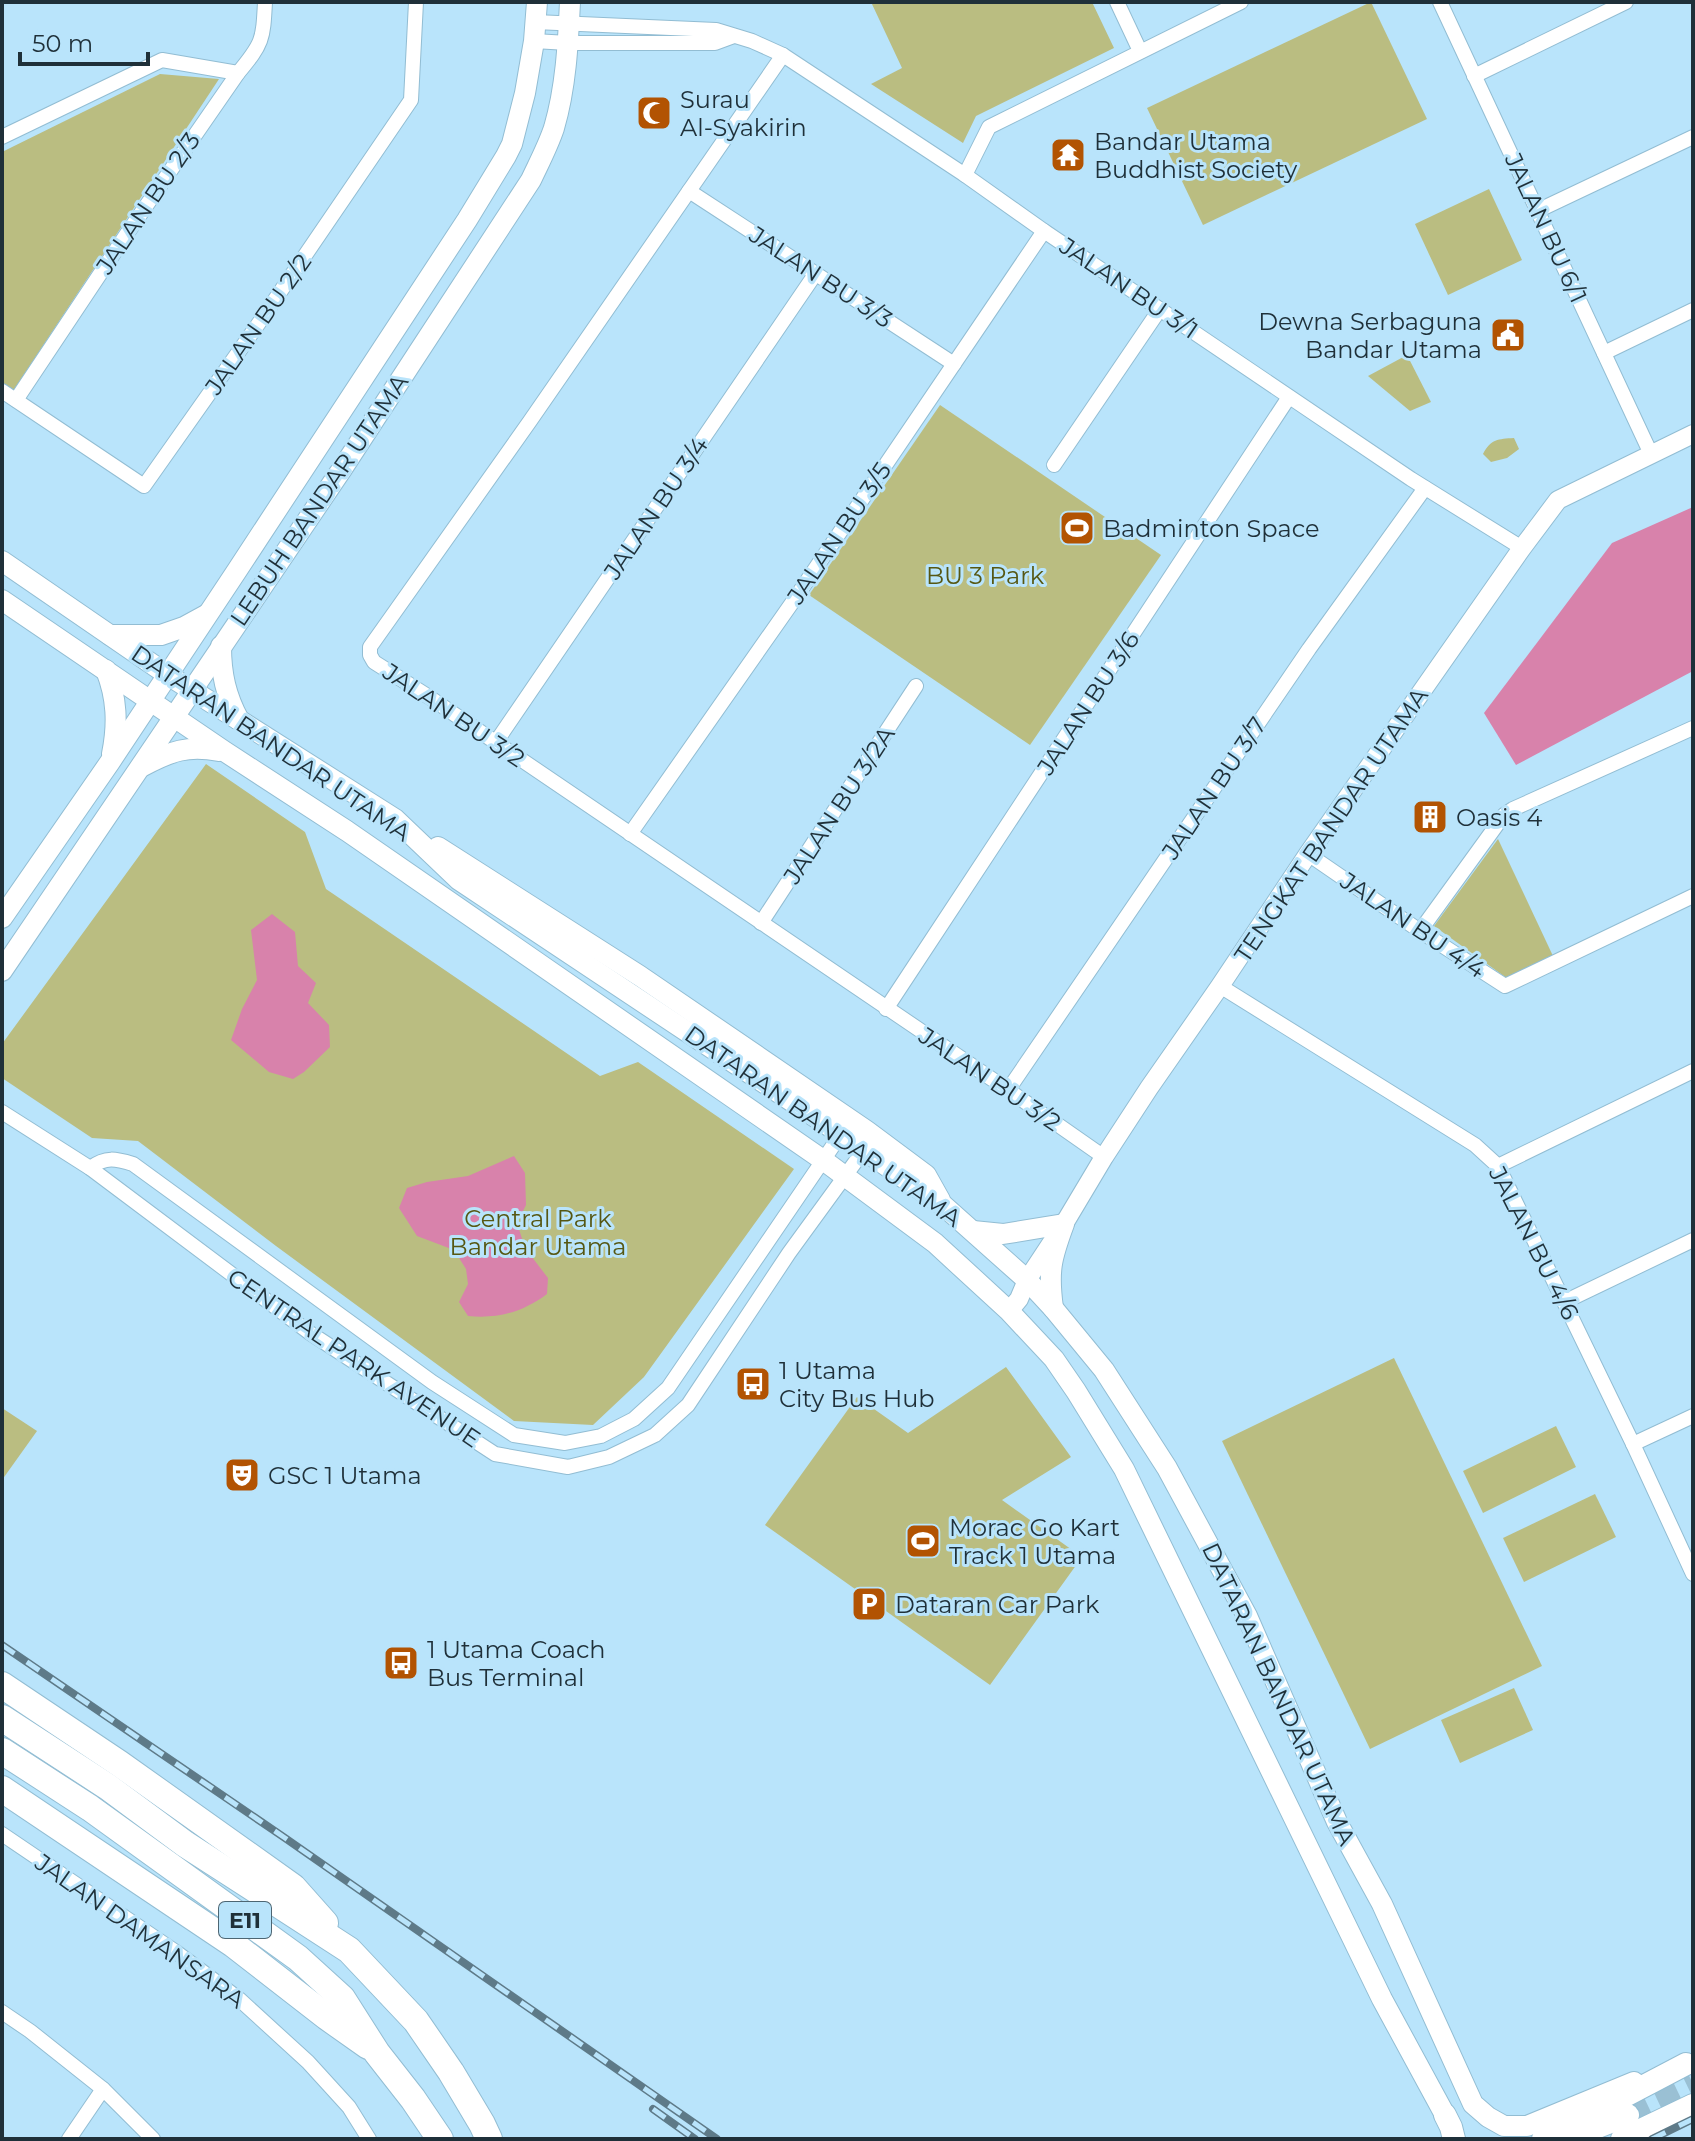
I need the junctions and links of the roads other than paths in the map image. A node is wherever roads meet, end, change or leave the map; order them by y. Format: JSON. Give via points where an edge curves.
{"nodes":[{"id":1,"x":265,"y":2,"type":"edge"},
{"id":2,"x":416,"y":2,"type":"edge"},
{"id":3,"x":570,"y":2,"type":"edge"},
{"id":4,"x":1117,"y":2,"type":"edge"},
{"id":5,"x":1241,"y":2,"type":"edge"},
{"id":6,"x":1440,"y":2,"type":"edge"},
{"id":7,"x":1626,"y":2,"type":"edge"},
{"id":8,"x":535,"y":22,"type":"edge"},
{"id":9,"x":568,"y":33,"type":"junction"},
{"id":10,"x":1140,"y":51,"type":"junction"},
{"id":11,"x":783,"y":55,"type":"junction"},
{"id":12,"x":238,"y":73,"type":"junction"},
{"id":13,"x":1474,"y":76,"type":"junction"},
{"id":14,"x":2,"y":137,"type":"edge"},
{"id":15,"x":1693,"y":137,"type":"edge"},
{"id":16,"x":965,"y":175,"type":"junction"},
{"id":17,"x":689,"y":191,"type":"junction"},
{"id":18,"x":1537,"y":211,"type":"junction"},
{"id":19,"x":1044,"y":231,"type":"junction"},
{"id":20,"x":816,"y":273,"type":"junction"},
{"id":21,"x":1160,"y":309,"type":"junction"},
{"id":22,"x":1693,"y":310,"type":"edge"},
{"id":23,"x":1604,"y":353,"type":"junction"},
{"id":24,"x":954,"y":364,"type":"junction"},
{"id":25,"x":2,"y":391,"type":"edge"},
{"id":26,"x":1289,"y":397,"type":"junction"},
{"id":27,"x":16,"y":400,"type":"junction"},
{"id":28,"x":1693,"y":434,"type":"edge"},
{"id":29,"x":1651,"y":454,"type":"junction"},
{"id":30,"x":1054,"y":465,"type":"dead end"},
{"id":31,"x":1425,"y":488,"type":"junction"},
{"id":32,"x":1522,"y":548,"type":"junction"},
{"id":33,"x":2,"y":561,"type":"edge"},
{"id":34,"x":2,"y":600,"type":"edge"},
{"id":35,"x":209,"y":613,"type":"junction"},
{"id":36,"x":110,"y":635,"type":"junction"},
{"id":37,"x":221,"y":646,"type":"junction"},
{"id":38,"x":106,"y":670,"type":"junction"},
{"id":39,"x":168,"y":675,"type":"junction"},
{"id":40,"x":916,"y":686,"type":"dead end"},
{"id":41,"x":192,"y":690,"type":"junction"},
{"id":42,"x":151,"y":701,"type":"junction"},
{"id":43,"x":174,"y":717,"type":"junction"},
{"id":44,"x":239,"y":720,"type":"junction"},
{"id":45,"x":1693,"y":728,"type":"edge"},
{"id":46,"x":496,"y":742,"type":"junction"},
{"id":47,"x":224,"y":751,"type":"junction"},
{"id":48,"x":110,"y":762,"type":"junction"},
{"id":49,"x":140,"y":768,"type":"junction"},
{"id":50,"x":395,"y":819,"type":"junction"},
{"id":51,"x":630,"y":834,"type":"junction"},
{"id":52,"x":1308,"y":854,"type":"junction"},
{"id":53,"x":1693,"y":896,"type":"edge"},
{"id":54,"x":2,"y":918,"type":"edge"},
{"id":55,"x":761,"y":923,"type":"junction"},
{"id":56,"x":1420,"y":931,"type":"junction"},
{"id":57,"x":2,"y":971,"type":"edge"},
{"id":58,"x":1220,"y":986,"type":"junction"},
{"id":59,"x":886,"y":1009,"type":"junction"},
{"id":60,"x":1693,"y":1071,"type":"edge"},
{"id":61,"x":1008,"y":1090,"type":"junction"},
{"id":62,"x":2,"y":1112,"type":"edge"},
{"id":63,"x":841,"y":1134,"type":"junction"},
{"id":64,"x":864,"y":1150,"type":"junction"},
{"id":65,"x":1104,"y":1157,"type":"junction"},
{"id":66,"x":823,"y":1160,"type":"junction"},
{"id":67,"x":1498,"y":1166,"type":"junction"},
{"id":68,"x":90,"y":1168,"type":"junction"},
{"id":69,"x":846,"y":1176,"type":"junction"},
{"id":70,"x":944,"y":1206,"type":"junction"},
{"id":71,"x":1064,"y":1224,"type":"junction"},
{"id":72,"x":973,"y":1231,"type":"junction"},
{"id":73,"x":1693,"y":1240,"type":"edge"},
{"id":74,"x":1027,"y":1280,"type":"junction"},
{"id":75,"x":1564,"y":1302,"type":"junction"},
{"id":76,"x":1002,"y":1304,"type":"junction"},
{"id":77,"x":1053,"y":1308,"type":"junction"},
{"id":78,"x":1693,"y":1416,"type":"edge"},
{"id":79,"x":1633,"y":1444,"type":"junction"},
{"id":80,"x":1693,"y":1574,"type":"edge"},
{"id":81,"x":2,"y":1685,"type":"edge"},
{"id":82,"x":2,"y":1718,"type":"edge"},
{"id":83,"x":2,"y":1751,"type":"edge"},
{"id":84,"x":2,"y":1789,"type":"edge"},
{"id":85,"x":2,"y":1834,"type":"edge"},
{"id":86,"x":349,"y":1950,"type":"junction"},
{"id":87,"x":2,"y":2012,"type":"edge"},
{"id":88,"x":377,"y":2053,"type":"junction"},
{"id":89,"x":1689,"y":2063,"type":"edge"},
{"id":90,"x":103,"y":2089,"type":"junction"},
{"id":91,"x":1693,"y":2105,"type":"edge"},
{"id":92,"x":1445,"y":2115,"type":"joint"},
{"id":93,"x":1628,"y":2115,"type":"tunnel mouth"},
{"id":94,"x":69,"y":2139,"type":"edge"},
{"id":95,"x":153,"y":2139,"type":"edge"},
{"id":96,"x":369,"y":2139,"type":"edge"},
{"id":97,"x":440,"y":2139,"type":"edge"},
{"id":98,"x":489,"y":2139,"type":"edge"},
{"id":99,"x":1454,"y":2139,"type":"edge"},
{"id":100,"x":1543,"y":2139,"type":"edge"},
{"id":101,"x":1567,"y":2139,"type":"edge"},
{"id":102,"x":1622,"y":2139,"type":"edge"}],
"edges":[{"from":1,"to":12,"type":"street","name":"JALAN BU 2/3","via":[[258,49]]},
{"from":2,"to":27,"type":"street","name":"JALAN BU 2/2","via":[[411,100],[144,486]]},
{"from":3,"to":9,"type":"main road","name":"LEBUH BANDAR UTAMA"},
{"from":4,"to":10,"type":"street"},
{"from":5,"to":10,"type":"street"},
{"from":6,"to":13,"type":"street","name":"JALAN BU 6/1"},
{"from":7,"to":13,"type":"street"},
{"from":8,"to":9,"type":"street","name":"JALAN BU 3/1"},
{"from":8,"to":35,"type":"main road","name":"LEBUH BANDAR UTAMA","via":[[525,93],[506,156]]},
{"from":9,"to":11,"type":"street","name":"JALAN BU 3/1","via":[[715,43],[734,36]]},
{"from":9,"to":37,"type":"main road","name":"LEBUH BANDAR UTAMA","via":[[553,129],[531,180]]},
{"from":10,"to":16,"type":"street","via":[[989,127]]},
{"from":11,"to":16,"type":"street","name":"JALAN BU 3/1"},
{"from":11,"to":17,"type":"street","name":"JALAN BU 3/2"},
{"from":12,"to":14,"type":"street","via":[[162,60]]},
{"from":12,"to":27,"type":"street","name":"JALAN BU 2/3"},
{"from":13,"to":18,"type":"street","name":"JALAN BU 6/1"},
{"from":15,"to":18,"type":"street"},
{"from":16,"to":19,"type":"street","name":"JALAN BU 3/1"},
{"from":17,"to":20,"type":"street","name":"JALAN BU 3/3"},
{"from":17,"to":46,"type":"street","name":"JALAN BU 3/2","via":[[370,647],[374,662]]},
{"from":18,"to":23,"type":"street","name":"JALAN BU 6/1"},
{"from":19,"to":21,"type":"street","name":"JALAN BU 3/1"},
{"from":19,"to":24,"type":"street","name":"JALAN BU 3/5"},
{"from":20,"to":24,"type":"street","name":"JALAN BU 3/3"},
{"from":20,"to":46,"type":"street","name":"JALAN BU 3/4"},
{"from":21,"to":26,"type":"street","name":"JALAN BU 3/1"},
{"from":21,"to":30,"type":"street"},
{"from":22,"to":23,"type":"street"},
{"from":23,"to":29,"type":"street","name":"JALAN BU 6/1"},
{"from":24,"to":51,"type":"street","name":"JALAN BU 3/5"},
{"from":25,"to":27,"type":"street","name":"JALAN BU 2/2"},
{"from":26,"to":31,"type":"street","name":"JALAN BU 3/1"},
{"from":26,"to":59,"type":"street","name":"JALAN BU 3/6"},
{"from":28,"to":29,"type":"street","name":"TENGKAT BANDAR UTAMA"},
{"from":29,"to":32,"type":"street","name":"TENGKAT BANDAR UTAMA","via":[[1558,500]]},
{"from":31,"to":32,"type":"street","name":"JALAN BU 3/1"},
{"from":31,"to":61,"type":"street","name":"JALAN BU 3/7"},
{"from":32,"to":52,"type":"street","name":"TENGKAT BANDAR UTAMA"},
{"from":33,"to":36,"type":"main road","name":"DATARAN BANDAR UTAMA"},
{"from":34,"to":38,"type":"main road","name":"DATARAN BANDAR UTAMA"},
{"from":35,"to":36,"type":"main road","via":[[161,635]]},
{"from":35,"to":39,"type":"main road","name":"LEBUH BANDAR UTAMA"},
{"from":36,"to":39,"type":"main road","name":"DATARAN BANDAR UTAMA"},
{"from":37,"to":41,"type":"main road","name":"LEBUH BANDAR UTAMA"},
{"from":37,"to":44,"type":"main road","via":[[224,686]]},
{"from":38,"to":42,"type":"main road","name":"DATARAN BANDAR UTAMA"},
{"from":38,"to":48,"type":"main road","via":[[116,712]]},
{"from":39,"to":41,"type":"main road","name":"DATARAN BANDAR UTAMA"},
{"from":39,"to":42,"type":"main road","name":"LEBUH BANDAR UTAMA"},
{"from":40,"to":55,"type":"street","name":"JALAN BU 3/2A"},
{"from":41,"to":43,"type":"main road","name":"LEBUH BANDAR UTAMA"},
{"from":41,"to":44,"type":"main road","name":"DATARAN BANDAR UTAMA"},
{"from":42,"to":43,"type":"main road","name":"DATARAN BANDAR UTAMA"},
{"from":42,"to":48,"type":"main road","name":"LEBUH BANDAR UTAMA"},
{"from":43,"to":47,"type":"main road","name":"DATARAN BANDAR UTAMA"},
{"from":43,"to":49,"type":"main road","name":"LEBUH BANDAR UTAMA"},
{"from":44,"to":50,"type":"main road","name":"DATARAN BANDAR UTAMA"},
{"from":45,"to":56,"type":"street","via":[[1504,815]]},
{"from":46,"to":51,"type":"street","name":"JALAN BU 3/2"},
{"from":47,"to":49,"type":"main road","via":[[192,747]]},
{"from":47,"to":66,"type":"main road","name":"DATARAN BANDAR UTAMA"},
{"from":48,"to":54,"type":"main road"},
{"from":49,"to":57,"type":"main road","name":"LEBUH BANDAR UTAMA"},
{"from":50,"to":63,"type":"main road","name":"DATARAN BANDAR UTAMA","via":[[459,880]]},
{"from":50,"to":70,"type":"main road","via":[[640,976],[867,1131],[926,1175]]},
{"from":51,"to":55,"type":"street","name":"JALAN BU 3/2"},
{"from":52,"to":56,"type":"street","name":"JALAN BU 4/4"},
{"from":52,"to":58,"type":"street","name":"TENGKAT BANDAR UTAMA"},
{"from":53,"to":56,"type":"street","name":"JALAN BU 4/4","via":[[1505,986]]},
{"from":55,"to":59,"type":"street","name":"JALAN BU 3/2"},
{"from":58,"to":65,"type":"street","name":"TENGKAT BANDAR UTAMA"},
{"from":58,"to":67,"type":"street","name":"JALAN BU 4/6","via":[[1475,1145]]},
{"from":59,"to":61,"type":"street","name":"JALAN BU 3/2"},
{"from":60,"to":67,"type":"street"},
{"from":61,"to":65,"type":"street","name":"JALAN BU 3/2"},
{"from":62,"to":68,"type":"street","name":"CENTRAL PARK AVENUE"},
{"from":63,"to":64,"type":"main road","name":"DATARAN BANDAR UTAMA"},
{"from":63,"to":66,"type":"street","name":"CENTRAL PARK AVENUE"},
{"from":64,"to":69,"type":"street","name":"CENTRAL PARK AVENUE"},
{"from":64,"to":70,"type":"main road","name":"DATARAN BANDAR UTAMA"},
{"from":65,"to":71,"type":"street","name":"TENGKAT BANDAR UTAMA"},
{"from":66,"to":68,"type":"street","name":"CENTRAL PARK AVENUE","via":[[668,1388],[634,1419],[601,1436],[565,1443],[514,1435],[432,1382],[133,1164],[115,1158]]},
{"from":66,"to":69,"type":"main road","name":"DATARAN BANDAR UTAMA"},
{"from":67,"to":75,"type":"street","name":"JALAN BU 4/6"},
{"from":68,"to":69,"type":"street","name":"CENTRAL PARK AVENUE","via":[[310,1333],[495,1454],[568,1467],[609,1457],[655,1435],[688,1405]]},
{"from":69,"to":76,"type":"main road","name":"DATARAN BANDAR UTAMA","via":[[935,1243]]},
{"from":70,"to":72,"type":"main road","name":"DATARAN BANDAR UTAMA"},
{"from":71,"to":72,"type":"main road","via":[[1003,1234]]},
{"from":71,"to":74,"type":"street","name":"TENGKAT BANDAR UTAMA"},
{"from":71,"to":77,"type":"main road","via":[[1052,1256]]},
{"from":72,"to":74,"type":"main road","name":"DATARAN BANDAR UTAMA"},
{"from":73,"to":75,"type":"street"},
{"from":74,"to":76,"type":"street","name":"TENGKAT BANDAR UTAMA","via":[[1019,1299]]},
{"from":74,"to":77,"type":"main road","name":"DATARAN BANDAR UTAMA"},
{"from":75,"to":79,"type":"street","name":"JALAN BU 4/6"},
{"from":76,"to":92,"type":"main road","name":"DATARAN BANDAR UTAMA","via":[[1054,1359],[1124,1469],[1382,1999]]},
{"from":77,"to":89,"type":"main road","name":"DATARAN BANDAR UTAMA","via":[[1104,1370],[1167,1468],[1247,1616],[1337,1822],[1382,1904],[1473,2104],[1504,2126],[1527,2126]]},
{"from":78,"to":79,"type":"street"},
{"from":79,"to":80,"type":"street","name":"JALAN BU 4/6"},
{"from":81,"to":86,"type":"highway","via":[[293,1887]]},
{"from":82,"to":86,"type":"highway","number":"E11"},
{"from":83,"to":88,"type":"highway","number":"E11","via":[[298,1958],[342,1998]]},
{"from":84,"to":88,"type":"highway","via":[[233,1944]]},
{"from":85,"to":96,"type":"street","name":"JALAN DAMANSARA","via":[[239,1999],[308,2062],[349,2107]]},
{"from":86,"to":98,"type":"highway","number":"E11","via":[[416,2021]]},
{"from":87,"to":90,"type":"street"},
{"from":88,"to":97,"type":"highway","number":"E11"},
{"from":89,"to":100,"type":"main road"},
{"from":90,"to":94,"type":"street"},
{"from":90,"to":95,"type":"street"},
{"from":91,"to":102,"type":"main road"},
{"from":92,"to":99,"type":"main road"},
{"from":93,"to":101,"type":"main road"}]}
